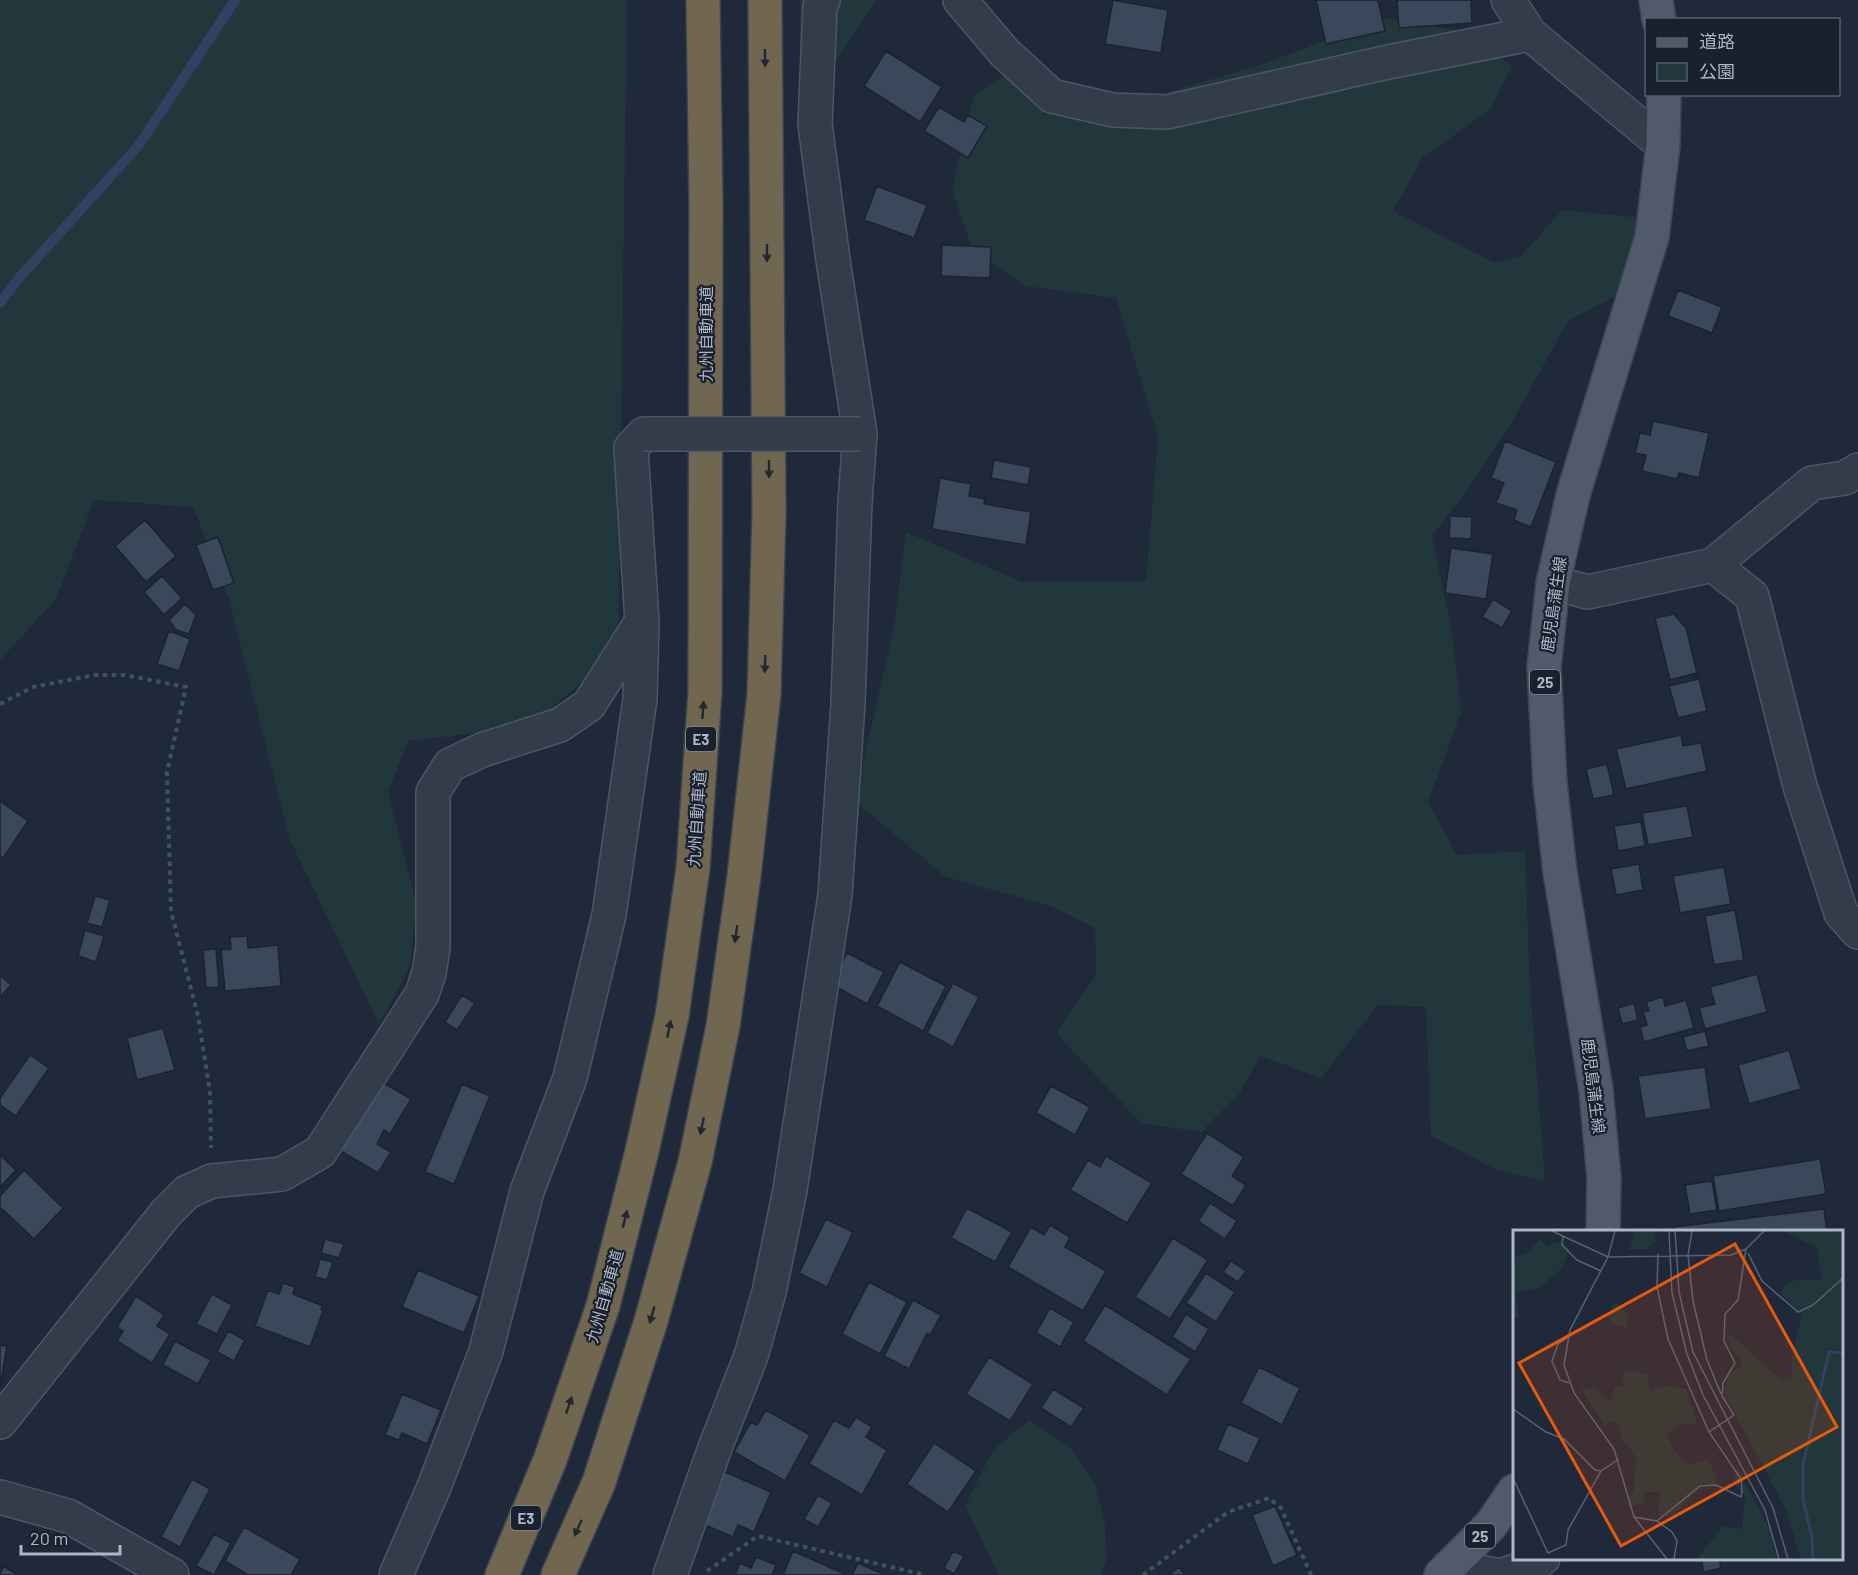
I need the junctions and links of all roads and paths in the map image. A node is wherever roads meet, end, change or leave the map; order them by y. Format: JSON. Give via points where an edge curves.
{"nodes":[{"id":1,"x":703,"y":0,"type":"edge"},
{"id":2,"x":765,"y":0,"type":"edge"},
{"id":3,"x":823,"y":0,"type":"edge"},
{"id":4,"x":960,"y":0,"type":"edge"},
{"id":5,"x":1508,"y":0,"type":"edge"},
{"id":6,"x":1656,"y":0,"type":"edge"},
{"id":7,"x":1659,"y":18,"type":"edge"},
{"id":8,"x":1530,"y":34,"type":"junction"},
{"id":9,"x":1664,"y":96,"type":"edge"},
{"id":10,"x":1663,"y":145,"type":"junction"},
{"id":11,"x":860,"y":434,"type":"junction"},
{"id":12,"x":1858,"y":470,"type":"edge"},
{"id":13,"x":1713,"y":565,"type":"junction"},
{"id":14,"x":1552,"y":583,"type":"junction"},
{"id":15,"x":642,"y":621,"type":"junction"},
{"id":16,"x":0,"y":704,"type":"edge"},
{"id":17,"x":1858,"y":932,"type":"edge"},
{"id":18,"x":212,"y":1181,"type":"junction"},
{"id":19,"x":1603,"y":1230,"type":"edge"},
{"id":20,"x":0,"y":1422,"type":"edge"},
{"id":21,"x":1513,"y":1494,"type":"edge"},
{"id":22,"x":0,"y":1497,"type":"edge"},
{"id":23,"x":1540,"y":1560,"type":"edge"},
{"id":24,"x":1445,"y":1571,"type":"edge"},
{"id":25,"x":171,"y":1575,"type":"edge"},
{"id":26,"x":396,"y":1575,"type":"edge"},
{"id":27,"x":502,"y":1575,"type":"edge"},
{"id":28,"x":558,"y":1575,"type":"edge"},
{"id":29,"x":670,"y":1575,"type":"edge"},
{"id":30,"x":702,"y":1575,"type":"edge"},
{"id":31,"x":925,"y":1575,"type":"edge"},
{"id":32,"x":1143,"y":1575,"type":"edge"},
{"id":33,"x":1311,"y":1575,"type":"edge"},
{"id":34,"x":1496,"y":1575,"type":"edge"},
{"id":35,"x":1503,"y":1575,"type":"edge"}],
"edges":[{"from":27,"to":1,"type":"highway","name":"九州自動車道","number":"E3","one_way":true,"via":[[550,1460],[603,1306],[672,1016],[693,868],[705,692]]},
{"from":2,"to":28,"type":"highway","one_way":true,"via":[[769,512],[764,694],[744,876],[723,1026],[695,1162],[651,1322],[598,1482]]},
{"from":3,"to":11,"type":"street","via":[[815,124]]},
{"from":4,"to":8,"type":"street","via":[[1005,54],[1052,96],[1113,110],[1167,112]]},
{"from":5,"to":8,"type":"street"},
{"from":6,"to":7,"type":"main road"},
{"from":8,"to":10,"type":"street"},
{"from":9,"to":10,"type":"main road","name":"鹿児島蒲生線","number":"25"},
{"from":10,"to":14,"type":"main road","name":"鹿児島蒲生線","number":"25","via":[[1652,237],[1573,495]]},
{"from":11,"to":15,"type":"street","bridge":true,"via":[[644,434],[631,448]]},
{"from":11,"to":29,"type":"street","via":[[835,895],[790,1190],[751,1356]]},
{"from":12,"to":13,"type":"street","via":[[1845,477],[1812,483]]},
{"from":13,"to":14,"type":"street","via":[[1588,592]]},
{"from":13,"to":17,"type":"street","via":[[1752,596],[1800,786],[1841,913]]},
{"from":14,"to":19,"type":"main road","name":"鹿児島蒲生線","number":"25","via":[[1544,667],[1550,783],[1560,872],[1596,1090],[1604,1178]]},
{"from":15,"to":18,"type":"street","via":[[589,705],[560,725],[482,750],[450,765],[433,792],[433,947],[429,973],[422,994],[320,1152],[282,1174]]},
{"from":15,"to":26,"type":"street","via":[[639,699],[609,915],[570,1078],[527,1191],[486,1351]]},
{"from":16,"to":18,"type":"path","via":[[33,687],[95,675],[124,675],[186,687],[167,772],[171,911],[198,1016],[210,1092]]},
{"from":18,"to":20,"type":"street","via":[[187,1192],[166,1213]]},
{"from":21,"to":24,"type":"main road","number":"25","via":[[1491,1525]]},
{"from":22,"to":25,"type":"street","via":[[68,1516]]},
{"from":23,"to":35,"type":"street"},
{"from":24,"to":34,"type":"street"},
{"from":30,"to":31,"type":"path","via":[[758,1536]]},
{"from":32,"to":33,"type":"path","via":[[1228,1512],[1269,1498],[1281,1509]]}]}
